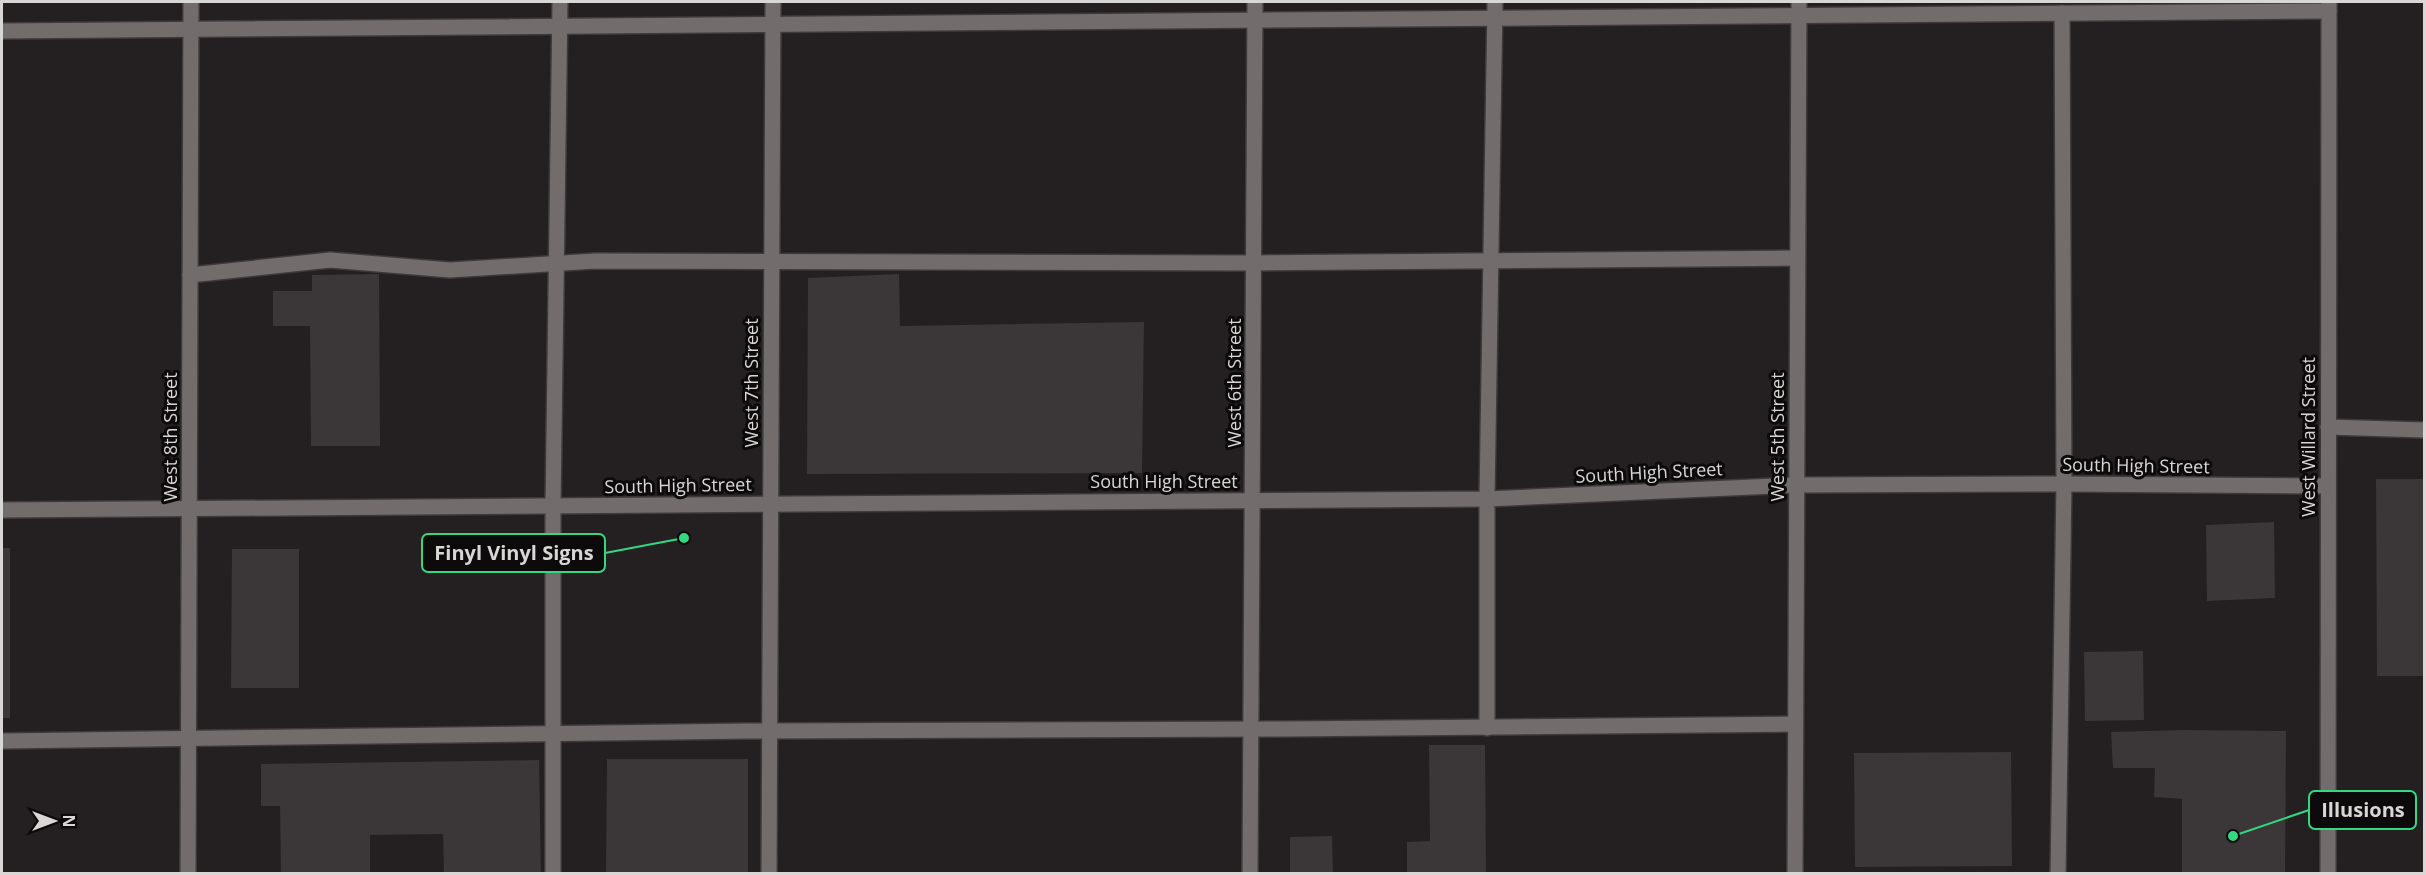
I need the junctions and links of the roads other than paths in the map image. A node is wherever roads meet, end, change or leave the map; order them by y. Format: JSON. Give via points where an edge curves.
{"nodes":[{"id":1,"x":191,"y":2,"type":"edge"},
{"id":2,"x":560,"y":2,"type":"edge"},
{"id":3,"x":773,"y":2,"type":"edge"},
{"id":4,"x":1255,"y":2,"type":"edge"},
{"id":5,"x":2329,"y":6,"type":"edge"},
{"id":6,"x":1495,"y":9,"type":"edge"},
{"id":7,"x":1799,"y":9,"type":"edge"},
{"id":8,"x":2062,"y":13,"type":"junction"},
{"id":9,"x":1255,"y":18,"type":"junction"},
{"id":10,"x":772,"y":25,"type":"junction"},
{"id":11,"x":559,"y":27,"type":"junction"},
{"id":12,"x":191,"y":30,"type":"junction"},
{"id":13,"x":2,"y":31,"type":"edge"},
{"id":14,"x":1797,"y":258,"type":"junction"},
{"id":15,"x":771,"y":261,"type":"junction"},
{"id":16,"x":1491,"y":261,"type":"junction"},
{"id":17,"x":1254,"y":263,"type":"junction"},
{"id":18,"x":556,"y":264,"type":"junction"},
{"id":19,"x":190,"y":275,"type":"junction"},
{"id":20,"x":2328,"y":427,"type":"junction"},
{"id":21,"x":2424,"y":430,"type":"edge"},
{"id":22,"x":2064,"y":484,"type":"junction"},
{"id":23,"x":1796,"y":485,"type":"junction"},
{"id":24,"x":2327,"y":486,"type":"junction"},
{"id":25,"x":1487,"y":499,"type":"junction"},
{"id":26,"x":1253,"y":500,"type":"junction"},
{"id":27,"x":770,"y":504,"type":"junction"},
{"id":28,"x":553,"y":506,"type":"junction"},
{"id":29,"x":189,"y":509,"type":"junction"},
{"id":30,"x":2,"y":510,"type":"edge"},
{"id":31,"x":1795,"y":724,"type":"junction"},
{"id":32,"x":1487,"y":728,"type":"junction"},
{"id":33,"x":1251,"y":729,"type":"junction"},
{"id":34,"x":770,"y":731,"type":"junction"},
{"id":35,"x":553,"y":734,"type":"junction"},
{"id":36,"x":188,"y":740,"type":"junction"},
{"id":37,"x":2,"y":741,"type":"edge"},
{"id":38,"x":188,"y":873,"type":"edge"},
{"id":39,"x":553,"y":873,"type":"edge"},
{"id":40,"x":769,"y":873,"type":"edge"},
{"id":41,"x":1250,"y":873,"type":"edge"},
{"id":42,"x":1795,"y":873,"type":"edge"},
{"id":43,"x":2058,"y":873,"type":"edge"},
{"id":44,"x":2328,"y":873,"type":"edge"}],
"edges":[{"from":1,"to":12,"type":"street","name":"West 8th Street"},
{"from":2,"to":11,"type":"street"},
{"from":3,"to":10,"type":"street","name":"West 7th Street"},
{"from":4,"to":9,"type":"street","name":"West 6th Street"},
{"from":5,"to":8,"type":"street"},
{"from":5,"to":20,"type":"street","name":"West Willard Street"},
{"from":6,"to":7,"type":"street"},
{"from":6,"to":9,"type":"street"},
{"from":6,"to":16,"type":"street"},
{"from":7,"to":8,"type":"street"},
{"from":7,"to":14,"type":"street","name":"West 5th Street"},
{"from":8,"to":22,"type":"street"},
{"from":9,"to":10,"type":"street"},
{"from":9,"to":17,"type":"street","name":"West 6th Street"},
{"from":10,"to":11,"type":"street"},
{"from":10,"to":15,"type":"street","name":"West 7th Street"},
{"from":11,"to":12,"type":"street"},
{"from":11,"to":18,"type":"street"},
{"from":12,"to":13,"type":"street"},
{"from":12,"to":19,"type":"street","name":"West 8th Street"},
{"from":14,"to":16,"type":"street"},
{"from":14,"to":23,"type":"street","name":"West 5th Street"},
{"from":15,"to":17,"type":"street"},
{"from":15,"to":18,"type":"street"},
{"from":15,"to":27,"type":"street","name":"West 7th Street"},
{"from":16,"to":17,"type":"street"},
{"from":16,"to":25,"type":"street"},
{"from":17,"to":26,"type":"street","name":"West 6th Street"},
{"from":18,"to":19,"type":"street","via":[[450,270],[330,260]]},
{"from":18,"to":28,"type":"street"},
{"from":19,"to":29,"type":"street","name":"West 8th Street"},
{"from":20,"to":21,"type":"street"},
{"from":20,"to":24,"type":"street","name":"West Willard Street"},
{"from":22,"to":23,"type":"street","name":"South High Street"},
{"from":22,"to":24,"type":"street","name":"South High Street"},
{"from":22,"to":43,"type":"street"},
{"from":23,"to":25,"type":"street","name":"South High Street"},
{"from":23,"to":31,"type":"street","name":"West 5th Street"},
{"from":24,"to":44,"type":"street","name":"West Willard Street"},
{"from":25,"to":26,"type":"street","name":"South High Street"},
{"from":25,"to":32,"type":"street"},
{"from":26,"to":27,"type":"street","name":"South High Street"},
{"from":26,"to":33,"type":"street","name":"West 6th Street"},
{"from":27,"to":28,"type":"street","name":"South High Street"},
{"from":27,"to":34,"type":"street","name":"West 7th Street"},
{"from":28,"to":29,"type":"street","name":"South High Street"},
{"from":28,"to":35,"type":"street"},
{"from":29,"to":30,"type":"street","name":"South High Street"},
{"from":29,"to":36,"type":"street","name":"West 8th Street"},
{"from":31,"to":32,"type":"street"},
{"from":31,"to":42,"type":"street","name":"West 5th Street"},
{"from":32,"to":33,"type":"street"},
{"from":33,"to":34,"type":"street"},
{"from":33,"to":41,"type":"street","name":"West 6th Street"},
{"from":34,"to":35,"type":"street"},
{"from":34,"to":40,"type":"street","name":"West 7th Street"},
{"from":35,"to":36,"type":"street"},
{"from":35,"to":39,"type":"street"},
{"from":36,"to":37,"type":"street"},
{"from":36,"to":38,"type":"street","name":"West 8th Street"}]}
